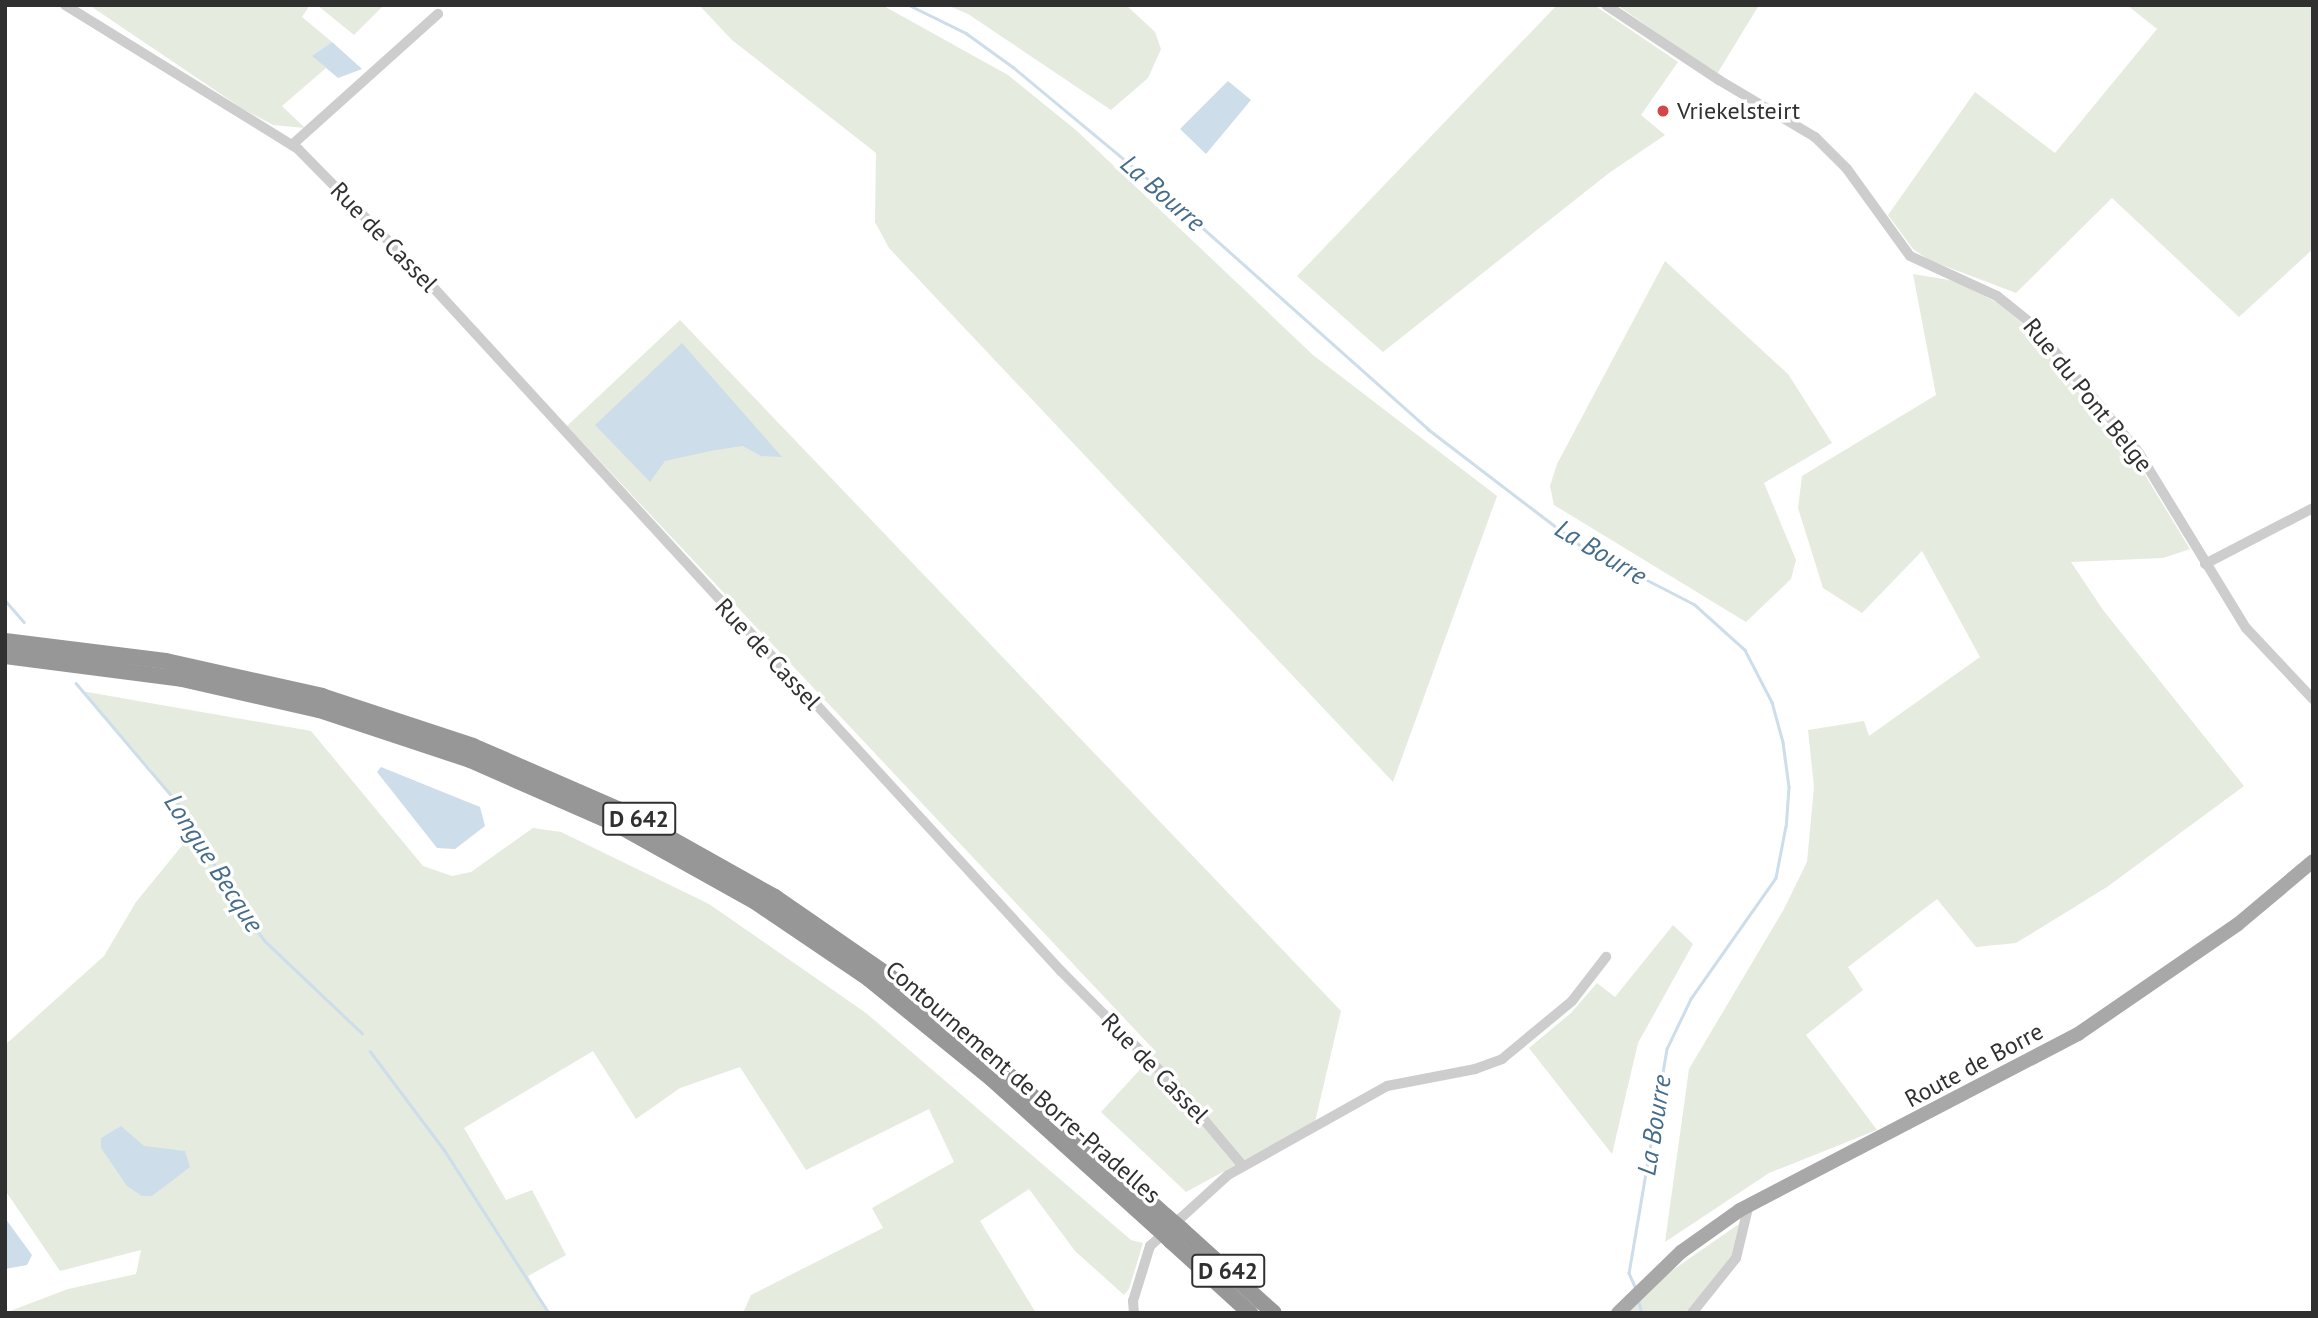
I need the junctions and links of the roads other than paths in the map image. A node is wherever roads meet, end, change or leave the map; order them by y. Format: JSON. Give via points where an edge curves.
{"nodes":[{"id":1,"x":65,"y":5,"type":"edge"},
{"id":2,"x":1606,"y":5,"type":"edge"},
{"id":3,"x":438,"y":14,"type":"dead end"},
{"id":4,"x":293,"y":144,"type":"junction"},
{"id":5,"x":2313,"y":509,"type":"edge"},
{"id":6,"x":2206,"y":565,"type":"junction"},
{"id":7,"x":5,"y":641,"type":"edge"},
{"id":8,"x":5,"y":656,"type":"edge"},
{"id":9,"x":2313,"y":699,"type":"edge"},
{"id":10,"x":2313,"y":861,"type":"edge"},
{"id":11,"x":1606,"y":957,"type":"dead end"},
{"id":12,"x":1242,"y":1166,"type":"junction"},
{"id":13,"x":1749,"y":1204,"type":"junction"},
{"id":14,"x":1161,"y":1221,"type":"junction"},
{"id":15,"x":1176,"y":1235,"type":"junction"},
{"id":16,"x":1134,"y":1313,"type":"edge"},
{"id":17,"x":1250,"y":1313,"type":"edge"},
{"id":18,"x":1274,"y":1313,"type":"edge"},
{"id":19,"x":1618,"y":1313,"type":"edge"},
{"id":20,"x":1692,"y":1313,"type":"edge"}],
"edges":[{"from":1,"to":4,"type":"street","name":"Rue de Cassel"},
{"from":2,"to":6,"type":"street","name":"Rue du Pont Belge","via":[[1822,142],[1916,261],[1990,292],[2025,317],[2139,453]]},
{"from":3,"to":4,"type":"street"},
{"from":4,"to":12,"type":"street","name":"Rue de Cassel","via":[[421,273],[1035,942],[1179,1090]]},
{"from":5,"to":6,"type":"street"},
{"from":6,"to":9,"type":"street","name":"Rue du Pont Belge","via":[[2246,628]]},
{"from":7,"to":14,"type":"highway","number":"D 642","via":[[156,659],[312,693],[473,746],[609,804],[741,876],[889,976],[982,1051]]},
{"from":8,"to":14,"type":"highway","name":"Contournement de Borre-Pradelles","number":"D 642","via":[[182,679],[319,710],[470,760],[616,824],[754,901],[869,979]]},
{"from":10,"to":13,"type":"main road","name":"Route de Borre","via":[[2238,924],[2078,1034],[1959,1100]]},
{"from":11,"to":12,"type":"street","via":[[1572,1002],[1502,1059],[1475,1069],[1387,1086]]},
{"from":12,"to":16,"type":"street","via":[[1195,1201],[1150,1246],[1133,1301]]},
{"from":13,"to":19,"type":"main road","name":"Route de Borre","via":[[1692,1244]]},
{"from":13,"to":20,"type":"street","via":[[1736,1258]]},
{"from":14,"to":15,"type":"highway","number":"D 642","bridge":true},
{"from":15,"to":17,"type":"highway","number":"D 642"},
{"from":15,"to":18,"type":"highway","number":"D 642"}]}
